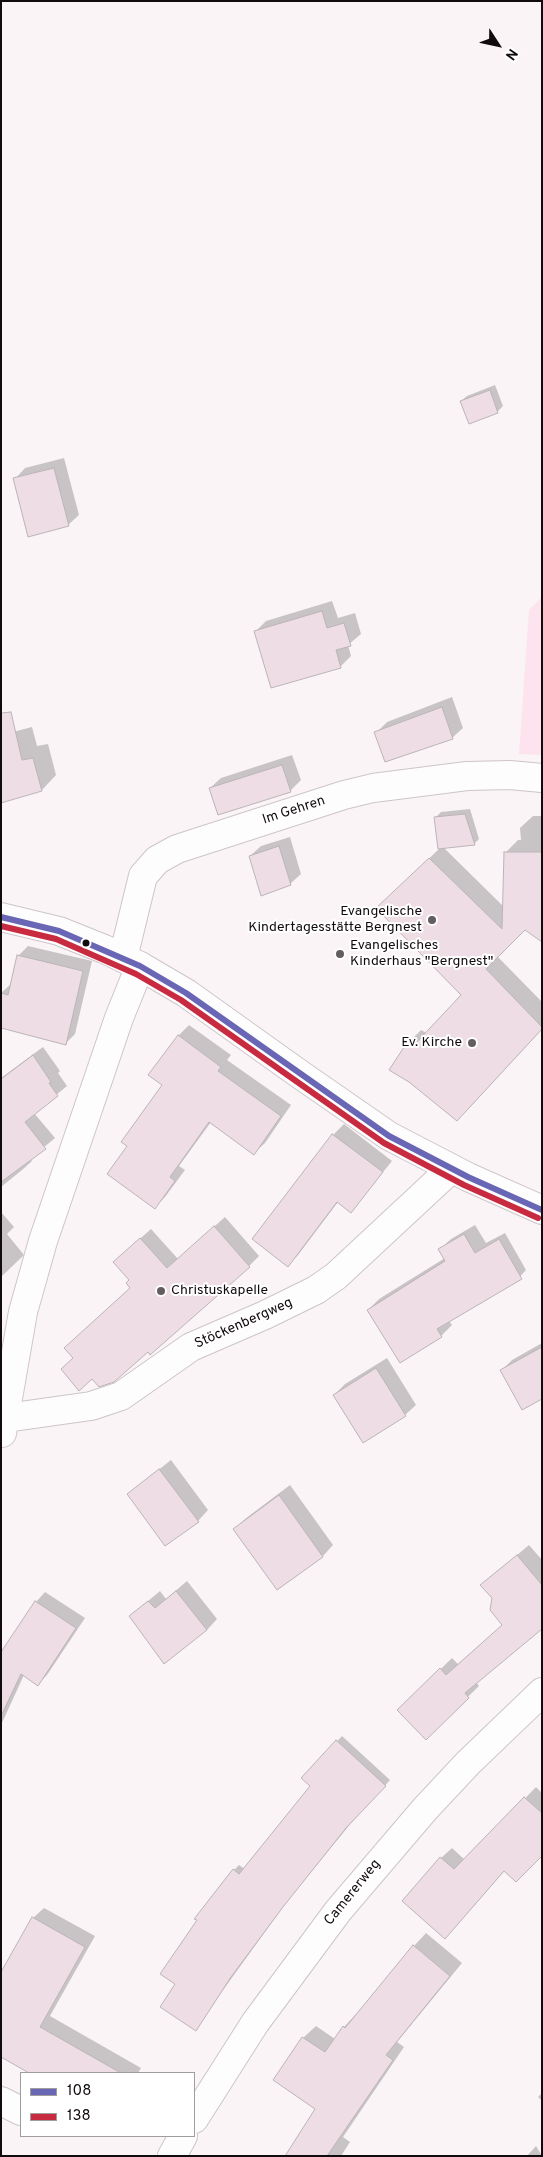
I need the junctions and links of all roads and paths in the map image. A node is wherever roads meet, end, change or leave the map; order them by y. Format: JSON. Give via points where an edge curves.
{"nodes":[{"id":1,"x":542,"y":778,"type":"edge"},
{"id":2,"x":1,"y":917,"type":"edge"},
{"id":3,"x":132,"y":962,"type":"junction"},
{"id":4,"x":451,"y":1169,"type":"junction"},
{"id":5,"x":542,"y":1210,"type":"edge"},
{"id":6,"x":3,"y":1426,"type":"edge"},
{"id":7,"x":542,"y":1692,"type":"edge"},
{"id":8,"x":1,"y":2101,"type":"edge"},
{"id":9,"x":20,"y":2111,"type":"edge"},
{"id":10,"x":195,"y":2117,"type":"edge"},
{"id":11,"x":182,"y":2137,"type":"edge"},
{"id":12,"x":172,"y":2156,"type":"edge"}],
"edges":[{"from":1,"to":3,"type":"street","name":"Im Gehren","via":[[467,776],[373,788],[177,849],[156,860],[143,876]]},
{"from":2,"to":3,"type":"street","via":[[59,931]]},
{"from":3,"to":4,"type":"street","via":[[207,1007],[371,1124]]},
{"from":3,"to":6,"type":"street","name":"Stöckenbergweg","via":[[119,1018],[40,1249],[24,1312]]},
{"from":4,"to":5,"type":"street"},
{"from":4,"to":6,"type":"street","name":"Stöckenbergweg","via":[[336,1276],[316,1290],[191,1347],[121,1396]]},
{"from":7,"to":10,"type":"street","name":"Camererweg","via":[[444,1790],[338,1911],[255,2023]]},
{"from":8,"to":9,"type":"street"},
{"from":11,"to":12,"type":"street"}]}
